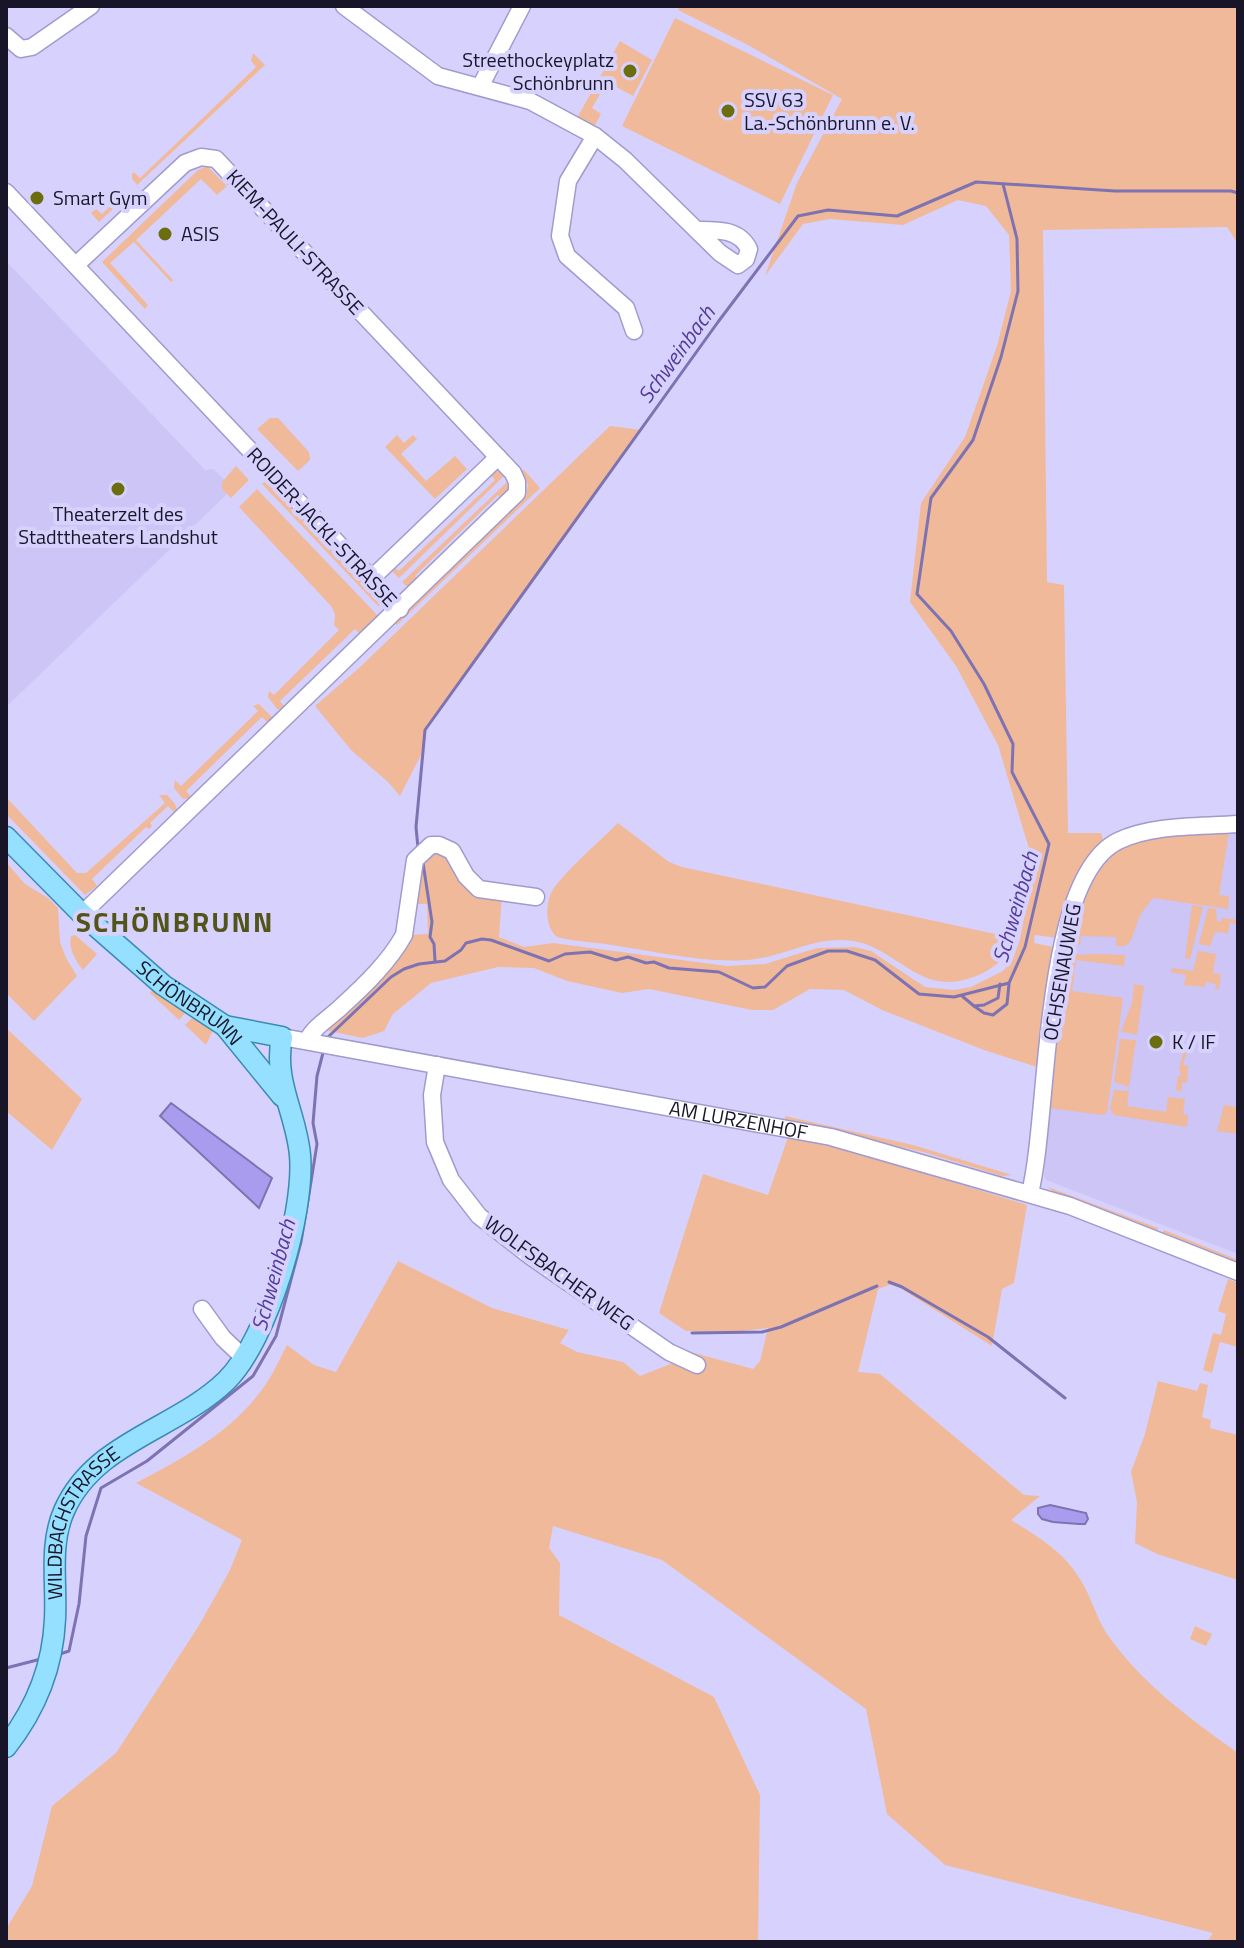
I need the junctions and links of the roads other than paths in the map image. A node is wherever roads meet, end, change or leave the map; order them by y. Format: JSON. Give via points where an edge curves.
{"nodes":[{"id":1,"x":91,"y":6,"type":"edge"},
{"id":2,"x":344,"y":6,"type":"edge"},
{"id":3,"x":522,"y":6,"type":"edge"},
{"id":4,"x":6,"y":36,"type":"edge"},
{"id":5,"x":480,"y":87,"type":"junction"},
{"id":6,"x":595,"y":136,"type":"junction"},
{"id":7,"x":6,"y":192,"type":"edge"},
{"id":8,"x":698,"y":230,"type":"dead end"},
{"id":9,"x":76,"y":265,"type":"junction"},
{"id":10,"x":634,"y":331,"type":"dead end"},
{"id":11,"x":498,"y":457,"type":"junction"},
{"id":12,"x":372,"y":578,"type":"junction"},
{"id":13,"x":400,"y":609,"type":"junction"},
{"id":14,"x":1238,"y":824,"type":"edge"},
{"id":15,"x":6,"y":837,"type":"edge"},
{"id":16,"x":536,"y":897,"type":"dead end"},
{"id":17,"x":82,"y":914,"type":"junction"},
{"id":18,"x":225,"y":1026,"type":"junction"},
{"id":19,"x":282,"y":1037,"type":"junction"},
{"id":20,"x":312,"y":1042,"type":"junction"},
{"id":21,"x":437,"y":1065,"type":"junction"},
{"id":22,"x":286,"y":1102,"type":"junction"},
{"id":23,"x":1030,"y":1193,"type":"junction"},
{"id":24,"x":1238,"y":1272,"type":"edge"},
{"id":25,"x":202,"y":1309,"type":"dead end"},
{"id":26,"x":244,"y":1358,"type":"junction"},
{"id":27,"x":697,"y":1365,"type":"dead end"},
{"id":28,"x":6,"y":1747,"type":"edge"}],
"edges":[{"from":1,"to":4,"type":"street","via":[[32,47],[21,49]]},
{"from":2,"to":5,"type":"street","via":[[438,76]]},
{"from":3,"to":5,"type":"street"},
{"from":5,"to":6,"type":"street","via":[[530,101]]},
{"from":6,"to":8,"type":"street"},
{"from":6,"to":10,"type":"street","via":[[568,181],[560,236],[567,256],[626,308]]},
{"from":7,"to":9,"type":"street","name":"ROIDER-JACKL-STRASSE"},
{"from":9,"to":11,"type":"street","name":"KIEM-PAULI-STRASSE","via":[[185,163],[216,159]]},
{"from":9,"to":12,"type":"street","name":"ROIDER-JACKL-STRASSE"},
{"from":11,"to":12,"type":"street"},
{"from":11,"to":13,"type":"street","name":"KIEM-PAULI-STRASSE","via":[[513,473],[517,493]]},
{"from":12,"to":13,"type":"street","name":"ROIDER-JACKL-STRASSE"},
{"from":13,"to":17,"type":"street","name":"ROIDER-JACKL-STRASSE"},
{"from":14,"to":23,"type":"street","name":"OCHSENAUWEG","via":[[1150,831],[1118,841],[1101,853],[1082,880],[1055,991]]},
{"from":15,"to":17,"type":"main road","name":"SCHÖNBRUNN"},
{"from":16,"to":20,"type":"street","via":[[479,889],[452,851],[431,845],[415,860],[398,945],[312,1032]]},
{"from":17,"to":18,"type":"main road","name":"SCHÖNBRUNN","via":[[163,985]]},
{"from":18,"to":19,"type":"main road","name":"AM LURZENHOF"},
{"from":18,"to":22,"type":"main road","name":"SCHÖNBRUNN"},
{"from":19,"to":20,"type":"street","name":"AM LURZENHOF"},
{"from":19,"to":22,"type":"main road","name":"SCHÖNBRUNN","via":[[279,1073]]},
{"from":20,"to":21,"type":"street","name":"AM LURZENHOF"},
{"from":21,"to":23,"type":"street","name":"AM LURZENHOF","via":[[818,1134]]},
{"from":21,"to":27,"type":"street","name":"WOLFSBACHER WEG","via":[[432,1095],[435,1142],[451,1180],[479,1216],[656,1343]]},
{"from":22,"to":26,"type":"main road","name":"SCHÖNBRUNN","via":[[300,1153],[295,1211],[280,1276]]},
{"from":23,"to":24,"type":"street","name":"AM LURZENHOF"},
{"from":25,"to":26,"type":"street"},
{"from":26,"to":28,"type":"main road","name":"WILDBACHSTRASSE","via":[[214,1391],[109,1455],[73,1492],[55,1543],[53,1636],[41,1686]]}]}
